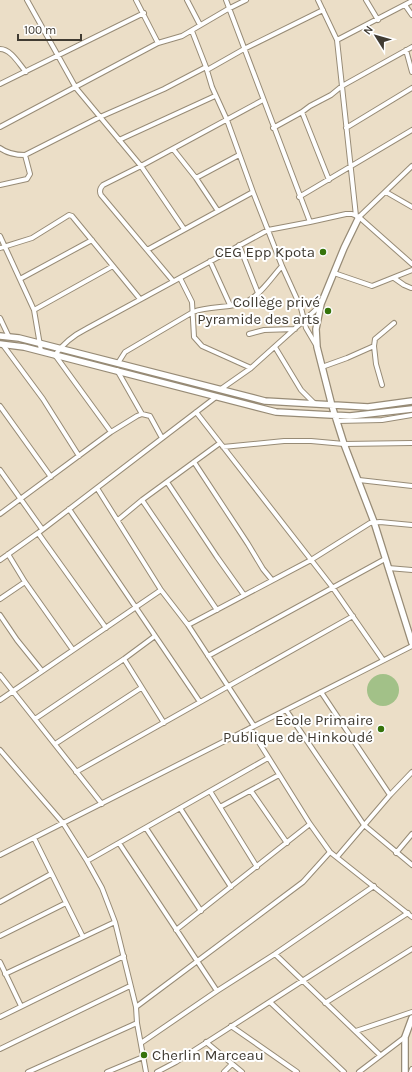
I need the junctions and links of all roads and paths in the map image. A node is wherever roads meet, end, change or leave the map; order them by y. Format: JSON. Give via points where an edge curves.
{"nodes":[{"id":1,"x":27,"y":0,"type":"edge"},
{"id":2,"x":136,"y":0,"type":"edge"},
{"id":3,"x":187,"y":0,"type":"edge"},
{"id":4,"x":226,"y":0,"type":"edge"},
{"id":5,"x":246,"y":0,"type":"edge"},
{"id":6,"x":318,"y":0,"type":"edge"},
{"id":7,"x":366,"y":0,"type":"edge"},
{"id":8,"x":408,"y":2,"type":"edge"},
{"id":9,"x":228,"y":9,"type":"junction"},
{"id":10,"x":323,"y":10,"type":"junction"},
{"id":11,"x":144,"y":14,"type":"junction"},
{"id":12,"x":412,"y":15,"type":"edge"},
{"id":13,"x":378,"y":20,"type":"junction"},
{"id":14,"x":200,"y":25,"type":"junction"},
{"id":15,"x":192,"y":31,"type":"junction"},
{"id":16,"x":337,"y":40,"type":"junction"},
{"id":17,"x":158,"y":43,"type":"junction"},
{"id":18,"x":412,"y":47,"type":"edge"},
{"id":19,"x":0,"y":49,"type":"edge"},
{"id":20,"x":244,"y":49,"type":"junction"},
{"id":21,"x":406,"y":50,"type":"junction"},
{"id":22,"x":58,"y":56,"type":"junction"},
{"id":23,"x":206,"y":68,"type":"junction"},
{"id":24,"x":26,"y":72,"type":"junction"},
{"id":25,"x":412,"y":72,"type":"edge"},
{"id":26,"x":0,"y":84,"type":"edge"},
{"id":27,"x":342,"y":86,"type":"junction"},
{"id":28,"x":76,"y":88,"type":"junction"},
{"id":29,"x":412,"y":88,"type":"edge"},
{"id":30,"x":215,"y":96,"type":"junction"},
{"id":31,"x":263,"y":100,"type":"junction"},
{"id":32,"x":302,"y":112,"type":"junction"},
{"id":33,"x":100,"y":116,"type":"junction"},
{"id":34,"x":227,"y":120,"type":"junction"},
{"id":35,"x":0,"y":127,"type":"edge"},
{"id":36,"x":274,"y":128,"type":"junction"},
{"id":37,"x":346,"y":128,"type":"junction"},
{"id":38,"x":412,"y":130,"type":"edge"},
{"id":39,"x":120,"y":140,"type":"junction"},
{"id":40,"x":0,"y":148,"type":"edge"},
{"id":41,"x":173,"y":149,"type":"junction"},
{"id":42,"x":239,"y":155,"type":"junction"},
{"id":43,"x":25,"y":156,"type":"junction"},
{"id":44,"x":141,"y":166,"type":"junction"},
{"id":45,"x":412,"y":166,"type":"edge"},
{"id":46,"x":350,"y":168,"type":"junction"},
{"id":47,"x":196,"y":178,"type":"junction"},
{"id":48,"x":329,"y":180,"type":"junction"},
{"id":49,"x":0,"y":185,"type":"edge"},
{"id":50,"x":253,"y":192,"type":"junction"},
{"id":51,"x":386,"y":192,"type":"junction"},
{"id":52,"x":299,"y":197,"type":"junction"},
{"id":53,"x":412,"y":207,"type":"edge"},
{"id":54,"x":218,"y":211,"type":"junction"},
{"id":55,"x":357,"y":216,"type":"junction"},
{"id":56,"x":310,"y":222,"type":"junction"},
{"id":57,"x":184,"y":229,"type":"junction"},
{"id":58,"x":268,"y":230,"type":"junction"},
{"id":59,"x":0,"y":236,"type":"edge"},
{"id":60,"x":92,"y":240,"type":"junction"},
{"id":61,"x":5,"y":246,"type":"junction"},
{"id":62,"x":239,"y":246,"type":"junction"},
{"id":63,"x":0,"y":248,"type":"edge"},
{"id":64,"x":147,"y":250,"type":"junction"},
{"id":65,"x":210,"y":261,"type":"junction"},
{"id":66,"x":412,"y":264,"type":"edge"},
{"id":67,"x":113,"y":266,"type":"junction"},
{"id":68,"x":282,"y":266,"type":"junction"},
{"id":69,"x":412,"y":270,"type":"edge"},
{"id":70,"x":334,"y":273,"type":"junction"},
{"id":71,"x":180,"y":278,"type":"junction"},
{"id":72,"x":394,"y":278,"type":"junction"},
{"id":73,"x":20,"y":279,"type":"junction"},
{"id":74,"x":173,"y":281,"type":"junction"},
{"id":75,"x":411,"y":288,"type":"dead end"},
{"id":76,"x":258,"y":293,"type":"junction"},
{"id":77,"x":140,"y":299,"type":"junction"},
{"id":78,"x":322,"y":304,"type":"junction"},
{"id":79,"x":230,"y":305,"type":"junction"},
{"id":80,"x":34,"y":310,"type":"junction"},
{"id":81,"x":193,"y":312,"type":"junction"},
{"id":82,"x":0,"y":318,"type":"edge"},
{"id":83,"x":304,"y":321,"type":"junction"},
{"id":84,"x":394,"y":322,"type":"dead end"},
{"id":85,"x":295,"y":329,"type":"junction"},
{"id":86,"x":249,"y":334,"type":"dead end"},
{"id":87,"x":0,"y":336,"type":"edge"},
{"id":88,"x":9,"y":337,"type":"junction"},
{"id":89,"x":40,"y":343,"type":"junction"},
{"id":90,"x":2,"y":345,"type":"edge"},
{"id":91,"x":374,"y":346,"type":"junction"},
{"id":92,"x":275,"y":347,"type":"junction"},
{"id":93,"x":317,"y":347,"type":"junction"},
{"id":94,"x":60,"y":348,"type":"junction"},
{"id":95,"x":41,"y":351,"type":"junction"},
{"id":96,"x":56,"y":355,"type":"junction"},
{"id":97,"x":118,"y":363,"type":"junction"},
{"id":98,"x":322,"y":367,"type":"junction"},
{"id":99,"x":251,"y":368,"type":"junction"},
{"id":100,"x":117,"y":370,"type":"junction"},
{"id":101,"x":382,"y":385,"type":"dead end"},
{"id":102,"x":221,"y":389,"type":"junction"},
{"id":103,"x":216,"y":397,"type":"junction"},
{"id":104,"x":412,"y":401,"type":"edge"},
{"id":105,"x":315,"y":405,"type":"junction"},
{"id":106,"x":0,"y":406,"type":"edge"},
{"id":107,"x":332,"y":406,"type":"junction"},
{"id":108,"x":412,"y":409,"type":"edge"},
{"id":109,"x":196,"y":412,"type":"junction"},
{"id":110,"x":142,"y":414,"type":"junction"},
{"id":111,"x":412,"y":415,"type":"edge"},
{"id":112,"x":337,"y":418,"type":"junction"},
{"id":113,"x":111,"y":432,"type":"junction"},
{"id":114,"x":162,"y":438,"type":"junction"},
{"id":115,"x":412,"y":442,"type":"edge"},
{"id":116,"x":220,"y":443,"type":"junction"},
{"id":117,"x":344,"y":444,"type":"junction"},
{"id":118,"x":223,"y":447,"type":"junction"},
{"id":119,"x":79,"y":456,"type":"junction"},
{"id":120,"x":194,"y":462,"type":"junction"},
{"id":121,"x":0,"y":470,"type":"edge"},
{"id":122,"x":51,"y":477,"type":"junction"},
{"id":123,"x":359,"y":480,"type":"junction"},
{"id":124,"x":167,"y":482,"type":"junction"},
{"id":125,"x":412,"y":486,"type":"edge"},
{"id":126,"x":97,"y":488,"type":"junction"},
{"id":127,"x":20,"y":500,"type":"junction"},
{"id":128,"x":142,"y":500,"type":"junction"},
{"id":129,"x":69,"y":509,"type":"junction"},
{"id":130,"x":0,"y":514,"type":"edge"},
{"id":131,"x":118,"y":520,"type":"junction"},
{"id":132,"x":374,"y":522,"type":"junction"},
{"id":133,"x":412,"y":525,"type":"edge"},
{"id":134,"x":42,"y":529,"type":"junction"},
{"id":135,"x":38,"y":533,"type":"junction"},
{"id":136,"x":8,"y":554,"type":"junction"},
{"id":137,"x":385,"y":559,"type":"junction"},
{"id":138,"x":0,"y":560,"type":"edge"},
{"id":139,"x":311,"y":560,"type":"junction"},
{"id":140,"x":388,"y":568,"type":"junction"},
{"id":141,"x":412,"y":570,"type":"edge"},
{"id":142,"x":272,"y":580,"type":"junction"},
{"id":143,"x":25,"y":582,"type":"junction"},
{"id":144,"x":333,"y":588,"type":"junction"},
{"id":145,"x":161,"y":590,"type":"junction"},
{"id":146,"x":244,"y":595,"type":"junction"},
{"id":147,"x":0,"y":599,"type":"edge"},
{"id":148,"x":136,"y":608,"type":"junction"},
{"id":149,"x":216,"y":610,"type":"junction"},
{"id":150,"x":0,"y":615,"type":"edge"},
{"id":151,"x":352,"y":616,"type":"junction"},
{"id":152,"x":188,"y":625,"type":"junction"},
{"id":153,"x":106,"y":628,"type":"junction"},
{"id":154,"x":155,"y":636,"type":"junction"},
{"id":155,"x":412,"y":644,"type":"edge"},
{"id":156,"x":73,"y":650,"type":"junction"},
{"id":157,"x":208,"y":656,"type":"junction"},
{"id":158,"x":124,"y":659,"type":"junction"},
{"id":159,"x":383,"y":660,"type":"junction"},
{"id":160,"x":42,"y":671,"type":"junction"},
{"id":161,"x":0,"y":675,"type":"edge"},
{"id":162,"x":228,"y":687,"type":"junction"},
{"id":163,"x":141,"y":688,"type":"junction"},
{"id":164,"x":13,"y":692,"type":"junction"},
{"id":165,"x":321,"y":692,"type":"junction"},
{"id":166,"x":0,"y":700,"type":"edge"},
{"id":167,"x":200,"y":702,"type":"junction"},
{"id":168,"x":286,"y":710,"type":"junction"},
{"id":169,"x":35,"y":719,"type":"junction"},
{"id":170,"x":164,"y":723,"type":"junction"},
{"id":171,"x":254,"y":726,"type":"junction"},
{"id":172,"x":250,"y":728,"type":"junction"},
{"id":173,"x":55,"y":744,"type":"junction"},
{"id":174,"x":0,"y":750,"type":"edge"},
{"id":175,"x":268,"y":758,"type":"junction"},
{"id":176,"x":76,"y":772,"type":"junction"},
{"id":177,"x":412,"y":772,"type":"edge"},
{"id":178,"x":279,"y":775,"type":"junction"},
{"id":179,"x":210,"y":791,"type":"junction"},
{"id":180,"x":251,"y":791,"type":"junction"},
{"id":181,"x":390,"y":795,"type":"junction"},
{"id":182,"x":102,"y":804,"type":"junction"},
{"id":183,"x":220,"y":807,"type":"junction"},
{"id":184,"x":180,"y":808,"type":"junction"},
{"id":185,"x":63,"y":823,"type":"junction"},
{"id":186,"x":310,"y":824,"type":"junction"},
{"id":187,"x":364,"y":825,"type":"junction"},
{"id":188,"x":146,"y":828,"type":"junction"},
{"id":189,"x":412,"y":834,"type":"edge"},
{"id":190,"x":34,"y":838,"type":"junction"},
{"id":191,"x":118,"y":843,"type":"junction"},
{"id":192,"x":287,"y":843,"type":"junction"},
{"id":193,"x":330,"y":852,"type":"junction"},
{"id":194,"x":396,"y":853,"type":"junction"},
{"id":195,"x":0,"y":855,"type":"edge"},
{"id":196,"x":337,"y":857,"type":"junction"},
{"id":197,"x":88,"y":861,"type":"junction"},
{"id":198,"x":412,"y":865,"type":"edge"},
{"id":199,"x":257,"y":866,"type":"junction"},
{"id":200,"x":51,"y":874,"type":"junction"},
{"id":201,"x":374,"y":886,"type":"junction"},
{"id":202,"x":231,"y":887,"type":"junction"},
{"id":203,"x":0,"y":902,"type":"edge"},
{"id":204,"x":66,"y":903,"type":"junction"},
{"id":205,"x":201,"y":911,"type":"junction"},
{"id":206,"x":408,"y":913,"type":"junction"},
{"id":207,"x":412,"y":917,"type":"edge"},
{"id":208,"x":115,"y":922,"type":"junction"},
{"id":209,"x":176,"y":930,"type":"junction"},
{"id":210,"x":0,"y":936,"type":"edge"},
{"id":211,"x":83,"y":937,"type":"junction"},
{"id":212,"x":412,"y":949,"type":"edge"},
{"id":213,"x":275,"y":954,"type":"junction"},
{"id":214,"x":124,"y":956,"type":"junction"},
{"id":215,"x":197,"y":961,"type":"junction"},
{"id":216,"x":0,"y":962,"type":"edge"},
{"id":217,"x":6,"y":974,"type":"junction"},
{"id":218,"x":302,"y":981,"type":"junction"},
{"id":219,"x":130,"y":986,"type":"junction"},
{"id":220,"x":217,"y":991,"type":"junction"},
{"id":221,"x":270,"y":1002,"type":"junction"},
{"id":222,"x":325,"y":1003,"type":"junction"},
{"id":223,"x":21,"y":1006,"type":"junction"},
{"id":224,"x":136,"y":1006,"type":"junction"},
{"id":225,"x":412,"y":1012,"type":"edge"},
{"id":226,"x":0,"y":1016,"type":"edge"},
{"id":227,"x":412,"y":1018,"type":"edge"},
{"id":228,"x":137,"y":1023,"type":"junction"},
{"id":229,"x":231,"y":1026,"type":"junction"},
{"id":230,"x":356,"y":1031,"type":"junction"},
{"id":231,"x":405,"y":1037,"type":"junction"},
{"id":232,"x":206,"y":1042,"type":"junction"},
{"id":233,"x":141,"y":1043,"type":"junction"},
{"id":234,"x":0,"y":1049,"type":"edge"},
{"id":235,"x":380,"y":1055,"type":"junction"},
{"id":236,"x":143,"y":1057,"type":"junction"},
{"id":237,"x":232,"y":1064,"type":"junction"},
{"id":238,"x":28,"y":1072,"type":"edge"},
{"id":239,"x":107,"y":1072,"type":"edge"},
{"id":240,"x":146,"y":1072,"type":"edge"},
{"id":241,"x":157,"y":1072,"type":"edge"},
{"id":242,"x":224,"y":1072,"type":"edge"},
{"id":243,"x":242,"y":1072,"type":"edge"},
{"id":244,"x":297,"y":1072,"type":"edge"},
{"id":245,"x":344,"y":1072,"type":"edge"},
{"id":246,"x":359,"y":1072,"type":"edge"},
{"id":247,"x":405,"y":1072,"type":"edge"}],
"edges":[{"from":1,"to":22,"type":"street"},
{"from":2,"to":11,"type":"street"},
{"from":3,"to":14,"type":"street"},
{"from":4,"to":9,"type":"street"},
{"from":5,"to":9,"type":"street"},
{"from":6,"to":10,"type":"street"},
{"from":7,"to":13,"type":"street"},
{"from":8,"to":12,"type":"street"},
{"from":8,"to":13,"type":"street"},
{"from":9,"to":14,"type":"street"},
{"from":9,"to":20,"type":"street"},
{"from":10,"to":16,"type":"street"},
{"from":10,"to":20,"type":"street"},
{"from":11,"to":17,"type":"street"},
{"from":11,"to":22,"type":"street"},
{"from":13,"to":16,"type":"street"},
{"from":14,"to":15,"type":"street"},
{"from":15,"to":17,"type":"street"},
{"from":15,"to":23,"type":"street"},
{"from":16,"to":27,"type":"street"},
{"from":17,"to":28,"type":"street"},
{"from":18,"to":21,"type":"street"},
{"from":19,"to":24,"type":"street","via":[[12,55]]},
{"from":20,"to":23,"type":"street"},
{"from":20,"to":31,"type":"street"},
{"from":21,"to":25,"type":"street"},
{"from":21,"to":27,"type":"street"},
{"from":22,"to":24,"type":"street"},
{"from":22,"to":28,"type":"street"},
{"from":23,"to":30,"type":"street"},
{"from":23,"to":33,"type":"street"},
{"from":24,"to":26,"type":"street"},
{"from":27,"to":32,"type":"street"},
{"from":27,"to":37,"type":"street"},
{"from":28,"to":33,"type":"street"},
{"from":28,"to":35,"type":"street"},
{"from":29,"to":37,"type":"street"},
{"from":30,"to":34,"type":"street"},
{"from":30,"to":39,"type":"street"},
{"from":31,"to":34,"type":"street"},
{"from":31,"to":36,"type":"street"},
{"from":32,"to":36,"type":"street"},
{"from":32,"to":48,"type":"street"},
{"from":33,"to":39,"type":"street"},
{"from":33,"to":43,"type":"street"},
{"from":34,"to":41,"type":"street"},
{"from":34,"to":42,"type":"street"},
{"from":36,"to":52,"type":"street"},
{"from":37,"to":46,"type":"street"},
{"from":38,"to":46,"type":"street"},
{"from":39,"to":44,"type":"street"},
{"from":40,"to":43,"type":"street","via":[[5,152]]},
{"from":41,"to":44,"type":"street"},
{"from":41,"to":47,"type":"street"},
{"from":42,"to":47,"type":"street"},
{"from":42,"to":50,"type":"street"},
{"from":43,"to":49,"type":"street","via":[[30,174],[27,179]]},
{"from":44,"to":57,"type":"street"},
{"from":44,"to":64,"type":"street","via":[[104,185],[100,193]]},
{"from":45,"to":51,"type":"street"},
{"from":46,"to":48,"type":"street"},
{"from":46,"to":55,"type":"street"},
{"from":47,"to":54,"type":"street"},
{"from":48,"to":52,"type":"street"},
{"from":50,"to":54,"type":"street"},
{"from":50,"to":58,"type":"street"},
{"from":51,"to":53,"type":"street"},
{"from":51,"to":55,"type":"street"},
{"from":52,"to":56,"type":"street"},
{"from":54,"to":57,"type":"street"},
{"from":55,"to":56,"type":"street","via":[[346,214]]},
{"from":55,"to":66,"type":"street"},
{"from":55,"to":70,"type":"main road"},
{"from":56,"to":58,"type":"street"},
{"from":57,"to":64,"type":"street"},
{"from":58,"to":62,"type":"street"},
{"from":58,"to":68,"type":"street"},
{"from":59,"to":61,"type":"street"},
{"from":60,"to":61,"type":"street","via":[[70,215],[32,238]]},
{"from":60,"to":67,"type":"street"},
{"from":60,"to":73,"type":"street"},
{"from":61,"to":63,"type":"street"},
{"from":61,"to":73,"type":"street"},
{"from":62,"to":65,"type":"street"},
{"from":62,"to":76,"type":"street"},
{"from":64,"to":74,"type":"street"},
{"from":65,"to":71,"type":"street"},
{"from":65,"to":79,"type":"street"},
{"from":67,"to":77,"type":"street"},
{"from":67,"to":80,"type":"street"},
{"from":68,"to":76,"type":"street"},
{"from":68,"to":83,"type":"street","via":[[301,308]]},
{"from":69,"to":72,"type":"street"},
{"from":70,"to":72,"type":"street","via":[[372,286]]},
{"from":70,"to":78,"type":"main road"},
{"from":71,"to":74,"type":"street"},
{"from":71,"to":81,"type":"street","via":[[192,302]]},
{"from":72,"to":75,"type":"street"},
{"from":73,"to":80,"type":"street"},
{"from":74,"to":77,"type":"street"},
{"from":76,"to":79,"type":"street","via":[[248,301]]},
{"from":77,"to":94,"type":"street","via":[[76,334]]},
{"from":78,"to":83,"type":"street"},
{"from":78,"to":93,"type":"main road","via":[[316,329]]},
{"from":79,"to":81,"type":"street"},
{"from":80,"to":89,"type":"street"},
{"from":81,"to":97,"type":"street","via":[[125,352]]},
{"from":81,"to":99,"type":"street","via":[[194,337],[202,346]]},
{"from":82,"to":88,"type":"street"},
{"from":83,"to":85,"type":"street"},
{"from":83,"to":93,"type":"street"},
{"from":84,"to":91,"type":"street","via":[[375,340]]},
{"from":85,"to":86,"type":"street","via":[[264,330]]},
{"from":85,"to":92,"type":"street"},
{"from":87,"to":88,"type":"main road"},
{"from":88,"to":89,"type":"main road"},
{"from":89,"to":94,"type":"main road"},
{"from":89,"to":95,"type":"street"},
{"from":90,"to":95,"type":"main road"},
{"from":90,"to":119,"type":"street","via":[[43,399]]},
{"from":91,"to":98,"type":"street"},
{"from":91,"to":101,"type":"street"},
{"from":92,"to":99,"type":"street"},
{"from":92,"to":105,"type":"street","via":[[301,390]]},
{"from":93,"to":98,"type":"main road"},
{"from":94,"to":96,"type":"street"},
{"from":94,"to":97,"type":"main road"},
{"from":95,"to":96,"type":"main road"},
{"from":96,"to":100,"type":"main road"},
{"from":96,"to":113,"type":"street"},
{"from":97,"to":102,"type":"main road"},
{"from":98,"to":107,"type":"main road"},
{"from":99,"to":102,"type":"street"},
{"from":100,"to":103,"type":"main road"},
{"from":100,"to":110,"type":"street"},
{"from":102,"to":105,"type":"main road","via":[[265,401]]},
{"from":103,"to":109,"type":"street"},
{"from":103,"to":112,"type":"main road","via":[[276,412]]},
{"from":104,"to":107,"type":"main road","via":[[368,407]]},
{"from":105,"to":107,"type":"main road"},
{"from":106,"to":122,"type":"street"},
{"from":107,"to":112,"type":"main road"},
{"from":108,"to":112,"type":"main road"},
{"from":109,"to":114,"type":"street"},
{"from":109,"to":116,"type":"street"},
{"from":110,"to":113,"type":"street"},
{"from":110,"to":114,"type":"street","via":[[150,416]]},
{"from":111,"to":112,"type":"street","via":[[374,420]]},
{"from":112,"to":117,"type":"main road"},
{"from":113,"to":119,"type":"street"},
{"from":114,"to":126,"type":"street"},
{"from":115,"to":117,"type":"street"},
{"from":116,"to":118,"type":"street"},
{"from":116,"to":120,"type":"street"},
{"from":117,"to":118,"type":"street","via":[[284,441]]},
{"from":117,"to":123,"type":"main road"},
{"from":118,"to":139,"type":"street"},
{"from":119,"to":122,"type":"street"},
{"from":120,"to":124,"type":"street"},
{"from":120,"to":142,"type":"street"},
{"from":121,"to":127,"type":"street"},
{"from":122,"to":127,"type":"street"},
{"from":123,"to":125,"type":"street"},
{"from":123,"to":132,"type":"main road"},
{"from":124,"to":128,"type":"street"},
{"from":124,"to":146,"type":"street"},
{"from":126,"to":129,"type":"street"},
{"from":126,"to":131,"type":"street"},
{"from":127,"to":130,"type":"street"},
{"from":127,"to":134,"type":"street"},
{"from":128,"to":131,"type":"street"},
{"from":128,"to":149,"type":"street"},
{"from":129,"to":134,"type":"street"},
{"from":129,"to":148,"type":"street"},
{"from":131,"to":145,"type":"street"},
{"from":132,"to":133,"type":"street"},
{"from":132,"to":137,"type":"main road"},
{"from":132,"to":139,"type":"street"},
{"from":134,"to":135,"type":"street"},
{"from":135,"to":136,"type":"street"},
{"from":135,"to":153,"type":"street"},
{"from":136,"to":138,"type":"street"},
{"from":136,"to":143,"type":"street"},
{"from":137,"to":140,"type":"main road"},
{"from":137,"to":144,"type":"street"},
{"from":139,"to":142,"type":"street"},
{"from":139,"to":144,"type":"street"},
{"from":140,"to":141,"type":"street"},
{"from":140,"to":155,"type":"main road"},
{"from":142,"to":146,"type":"street"},
{"from":143,"to":147,"type":"street"},
{"from":143,"to":156,"type":"street"},
{"from":144,"to":151,"type":"street"},
{"from":144,"to":157,"type":"street"},
{"from":145,"to":148,"type":"street"},
{"from":145,"to":152,"type":"street"},
{"from":146,"to":149,"type":"street"},
{"from":148,"to":153,"type":"street"},
{"from":148,"to":154,"type":"street"},
{"from":149,"to":152,"type":"street"},
{"from":150,"to":160,"type":"street"},
{"from":151,"to":159,"type":"street"},
{"from":151,"to":162,"type":"street"},
{"from":152,"to":157,"type":"street"},
{"from":153,"to":156,"type":"street"},
{"from":154,"to":158,"type":"street"},
{"from":154,"to":167,"type":"street"},
{"from":155,"to":159,"type":"street"},
{"from":156,"to":160,"type":"street"},
{"from":157,"to":162,"type":"street"},
{"from":158,"to":163,"type":"street"},
{"from":158,"to":169,"type":"street"},
{"from":159,"to":165,"type":"street"},
{"from":160,"to":164,"type":"street"},
{"from":161,"to":164,"type":"street"},
{"from":162,"to":167,"type":"street"},
{"from":162,"to":171,"type":"street"},
{"from":163,"to":170,"type":"street"},
{"from":163,"to":173,"type":"street"},
{"from":164,"to":166,"type":"street"},
{"from":164,"to":169,"type":"street"},
{"from":165,"to":168,"type":"street"},
{"from":165,"to":181,"type":"street"},
{"from":167,"to":170,"type":"street"},
{"from":168,"to":171,"type":"street"},
{"from":168,"to":187,"type":"street"},
{"from":169,"to":173,"type":"street"},
{"from":170,"to":176,"type":"street"},
{"from":171,"to":172,"type":"street"},
{"from":172,"to":175,"type":"street"},
{"from":172,"to":182,"type":"street"},
{"from":173,"to":176,"type":"street"},
{"from":174,"to":185,"type":"street"},
{"from":175,"to":178,"type":"street"},
{"from":175,"to":179,"type":"street"},
{"from":176,"to":182,"type":"street"},
{"from":177,"to":181,"type":"street"},
{"from":178,"to":180,"type":"street"},
{"from":178,"to":186,"type":"street"},
{"from":179,"to":183,"type":"street"},
{"from":179,"to":184,"type":"street"},
{"from":180,"to":183,"type":"street"},
{"from":180,"to":192,"type":"street"},
{"from":181,"to":187,"type":"street"},
{"from":182,"to":185,"type":"street"},
{"from":183,"to":199,"type":"street"},
{"from":184,"to":188,"type":"street"},
{"from":184,"to":202,"type":"street"},
{"from":185,"to":190,"type":"street"},
{"from":185,"to":197,"type":"street"},
{"from":186,"to":192,"type":"street"},
{"from":186,"to":193,"type":"street"},
{"from":187,"to":194,"type":"street"},
{"from":187,"to":196,"type":"street"},
{"from":188,"to":191,"type":"street"},
{"from":188,"to":205,"type":"street"},
{"from":189,"to":194,"type":"street"},
{"from":190,"to":195,"type":"street"},
{"from":190,"to":200,"type":"street"},
{"from":191,"to":197,"type":"street"},
{"from":191,"to":209,"type":"street"},
{"from":192,"to":199,"type":"street"},
{"from":193,"to":196,"type":"street"},
{"from":193,"to":215,"type":"street","via":[[303,882]]},
{"from":194,"to":198,"type":"street"},
{"from":196,"to":201,"type":"street"},
{"from":197,"to":208,"type":"street"},
{"from":199,"to":202,"type":"street"},
{"from":200,"to":203,"type":"street"},
{"from":200,"to":204,"type":"street"},
{"from":201,"to":206,"type":"street"},
{"from":201,"to":213,"type":"street"},
{"from":202,"to":205,"type":"street"},
{"from":204,"to":210,"type":"street"},
{"from":204,"to":211,"type":"street"},
{"from":205,"to":209,"type":"street"},
{"from":206,"to":207,"type":"street"},
{"from":206,"to":218,"type":"street"},
{"from":208,"to":211,"type":"street"},
{"from":208,"to":214,"type":"street"},
{"from":209,"to":215,"type":"street"},
{"from":211,"to":217,"type":"street"},
{"from":212,"to":222,"type":"street"},
{"from":213,"to":218,"type":"street"},
{"from":213,"to":220,"type":"street"},
{"from":214,"to":219,"type":"street"},
{"from":214,"to":223,"type":"street"},
{"from":215,"to":220,"type":"street"},
{"from":215,"to":224,"type":"street"},
{"from":216,"to":217,"type":"street"},
{"from":217,"to":223,"type":"street"},
{"from":218,"to":221,"type":"street"},
{"from":218,"to":222,"type":"street"},
{"from":219,"to":224,"type":"street"},
{"from":219,"to":234,"type":"street"},
{"from":220,"to":233,"type":"street"},
{"from":221,"to":229,"type":"street"},
{"from":221,"to":245,"type":"street"},
{"from":222,"to":230,"type":"street"},
{"from":223,"to":226,"type":"street"},
{"from":224,"to":228,"type":"street"},
{"from":225,"to":230,"type":"street"},
{"from":227,"to":231,"type":"main road"},
{"from":228,"to":233,"type":"street"},
{"from":228,"to":238,"type":"street"},
{"from":229,"to":232,"type":"street"},
{"from":229,"to":244,"type":"street"},
{"from":230,"to":235,"type":"street"},
{"from":231,"to":235,"type":"street"},
{"from":231,"to":247,"type":"main road"},
{"from":232,"to":237,"type":"street"},
{"from":232,"to":241,"type":"street"},
{"from":233,"to":236,"type":"street"},
{"from":235,"to":246,"type":"street"},
{"from":236,"to":239,"type":"street"},
{"from":236,"to":240,"type":"street"},
{"from":237,"to":242,"type":"street"},
{"from":237,"to":243,"type":"street"}]}
